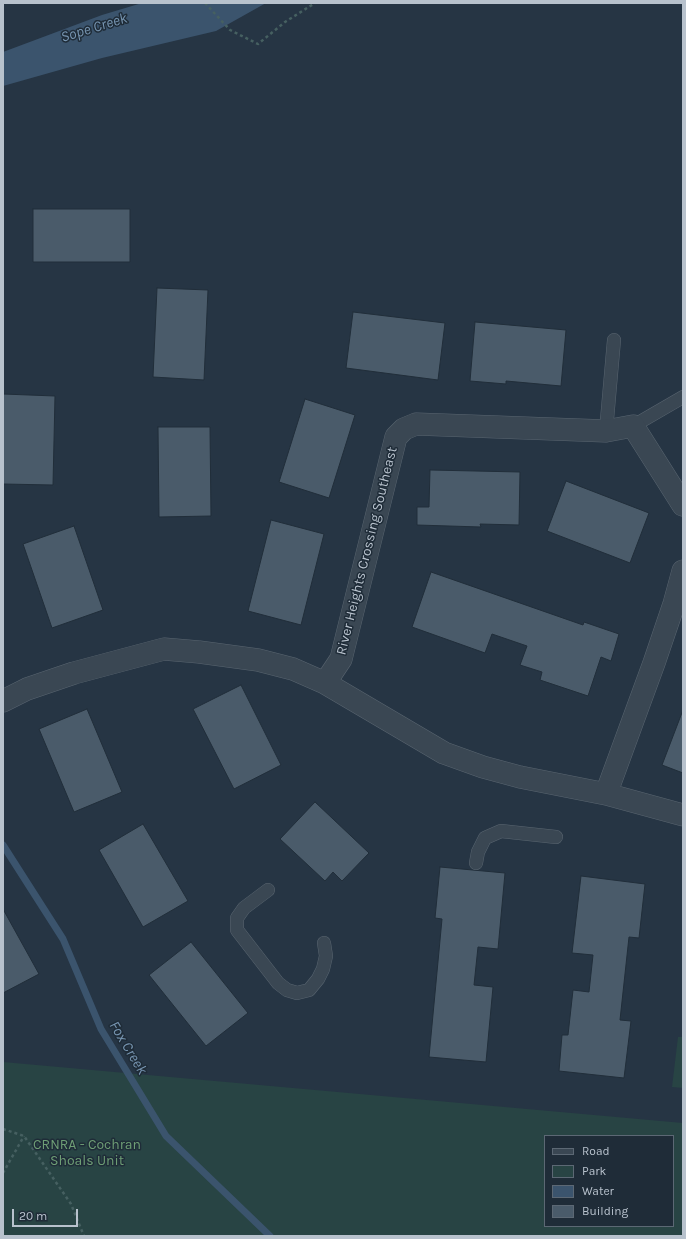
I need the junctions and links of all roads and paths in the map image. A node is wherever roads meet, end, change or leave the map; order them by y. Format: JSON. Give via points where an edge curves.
{"nodes":[{"id":1,"x":205,"y":3,"type":"edge"},
{"id":2,"x":315,"y":3,"type":"edge"},
{"id":3,"x":614,"y":340,"type":"dead end"},
{"id":4,"x":683,"y":397,"type":"edge"},
{"id":5,"x":633,"y":426,"type":"junction"},
{"id":6,"x":606,"y":431,"type":"junction"},
{"id":7,"x":683,"y":505,"type":"edge"},
{"id":8,"x":683,"y":571,"type":"edge"},
{"id":9,"x":325,"y":683,"type":"junction"},
{"id":10,"x":3,"y":701,"type":"edge"},
{"id":11,"x":606,"y":794,"type":"junction"},
{"id":12,"x":683,"y":815,"type":"edge"},
{"id":13,"x":556,"y":836,"type":"dead end"},
{"id":14,"x":476,"y":863,"type":"dead end"},
{"id":15,"x":268,"y":890,"type":"dead end"},
{"id":16,"x":324,"y":943,"type":"dead end"},
{"id":17,"x":3,"y":1129,"type":"edge"},
{"id":18,"x":24,"y":1136,"type":"junction"},
{"id":19,"x":3,"y":1173,"type":"edge"},
{"id":20,"x":84,"y":1236,"type":"edge"}],
"edges":[{"from":1,"to":2,"type":"path","via":[[230,30],[258,44],[285,22]]},
{"from":3,"to":6,"type":"lane"},
{"from":4,"to":5,"type":"lane"},
{"from":5,"to":6,"type":"street","name":"River Heights Crossing Southeast"},
{"from":5,"to":7,"type":"street"},
{"from":6,"to":9,"type":"street","name":"River Heights Crossing Southeast","via":[[416,424],[404,429],[396,437],[341,659]]},
{"from":8,"to":11,"type":"street","via":[[654,663]]},
{"from":9,"to":10,"type":"street","via":[[293,669],[258,660],[164,650],[74,673],[27,689]]},
{"from":9,"to":11,"type":"street","via":[[444,753],[520,777]]},
{"from":11,"to":12,"type":"street"},
{"from":13,"to":14,"type":"lane","via":[[501,831],[485,838]]},
{"from":15,"to":16,"type":"lane","via":[[244,908],[237,918],[237,930],[278,983],[287,990],[297,993],[308,990],[324,969]]},
{"from":17,"to":18,"type":"path"},
{"from":18,"to":19,"type":"path"},
{"from":18,"to":20,"type":"path","via":[[71,1204]]}]}
